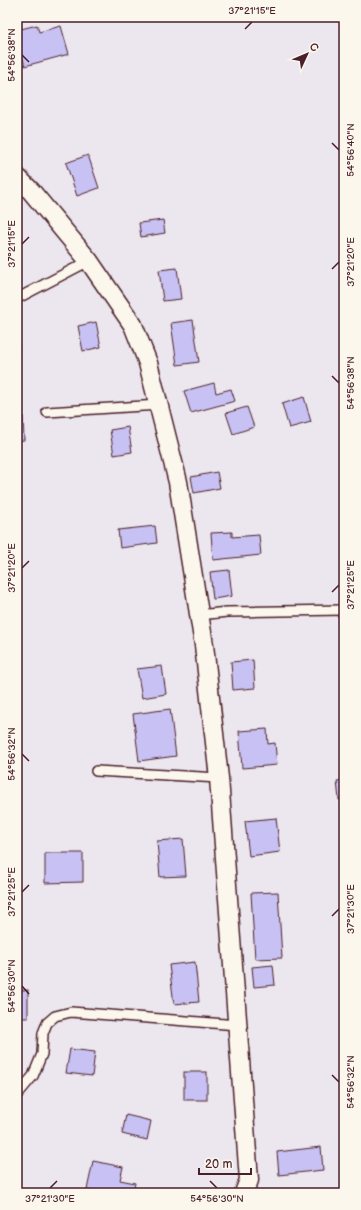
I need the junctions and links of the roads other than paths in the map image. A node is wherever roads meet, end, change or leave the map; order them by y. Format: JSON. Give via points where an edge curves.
{"nodes":[{"id":1,"x":17,"y":176,"type":"edge"},
{"id":2,"x":89,"y":261,"type":"junction"},
{"id":3,"x":20,"y":297,"type":"dead end"},
{"id":4,"x":159,"y":405,"type":"junction"},
{"id":5,"x":47,"y":412,"type":"dead end"},
{"id":6,"x":344,"y":610,"type":"edge"},
{"id":7,"x":199,"y":615,"type":"junction"},
{"id":8,"x":96,"y":771,"type":"dead end"},
{"id":9,"x":219,"y":778,"type":"junction"},
{"id":10,"x":238,"y":1025,"type":"junction"},
{"id":11,"x":17,"y":1095,"type":"edge"},
{"id":12,"x":244,"y":1193,"type":"edge"}],
"edges":[{"from":1,"to":2,"type":"street"},
{"from":2,"to":3,"type":"lane"},
{"from":2,"to":4,"type":"street","via":[[133,325],[148,363]]},
{"from":4,"to":5,"type":"lane"},
{"from":4,"to":7,"type":"street","via":[[178,482]]},
{"from":6,"to":7,"type":"lane","via":[[227,612]]},
{"from":7,"to":9,"type":"street"},
{"from":8,"to":9,"type":"lane"},
{"from":9,"to":10,"type":"street"},
{"from":10,"to":11,"type":"lane","via":[[71,1012],[55,1016],[47,1023],[43,1033],[42,1054],[33,1076]]},
{"from":10,"to":12,"type":"street","via":[[249,1180]]}]}
